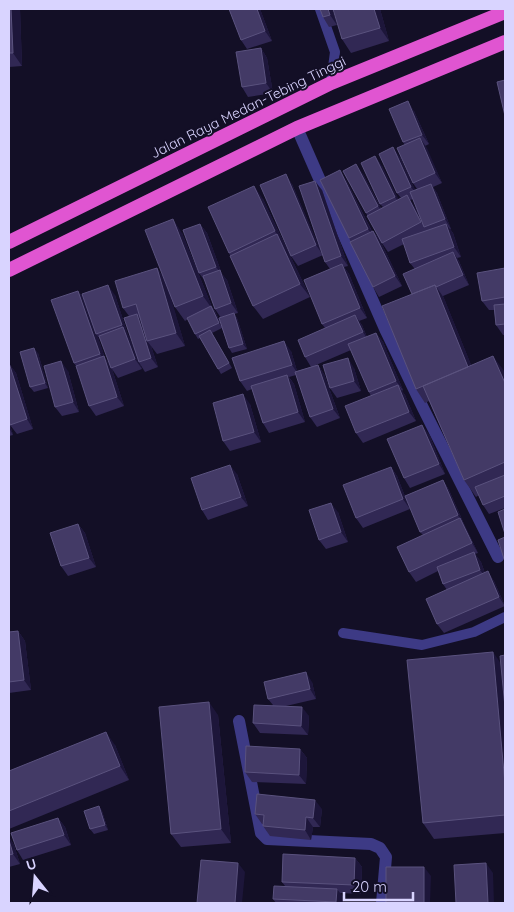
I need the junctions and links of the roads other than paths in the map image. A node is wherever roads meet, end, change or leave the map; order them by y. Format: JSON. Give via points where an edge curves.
{"nodes":[{"id":1,"x":320,"y":9,"type":"edge"},
{"id":2,"x":505,"y":12,"type":"edge"},
{"id":3,"x":484,"y":14,"type":"edge"},
{"id":4,"x":505,"y":42,"type":"edge"},
{"id":5,"x":332,"y":83,"type":"junction"},
{"id":6,"x":297,"y":128,"type":"junction"},
{"id":7,"x":9,"y":242,"type":"edge"},
{"id":8,"x":9,"y":270,"type":"edge"},
{"id":9,"x":498,"y":558,"type":"edge"},
{"id":10,"x":505,"y":617,"type":"edge"},
{"id":11,"x":342,"y":633,"type":"dead end"},
{"id":12,"x":239,"y":721,"type":"dead end"},
{"id":13,"x":382,"y":903,"type":"edge"}],
"edges":[{"from":1,"to":5,"type":"lane","via":[[335,52]]},
{"from":2,"to":3,"type":"highway","name":"Jalan Raya Medan-Tebing Tinggi"},
{"from":3,"to":5,"type":"highway","name":"Jalan Raya Medan-Tebing Tinggi"},
{"from":4,"to":6,"type":"highway"},
{"from":5,"to":7,"type":"highway","name":"Jalan Raya Medan-Tebing Tinggi"},
{"from":6,"to":8,"type":"highway"},
{"from":6,"to":9,"type":"street","via":[[386,331]]},
{"from":10,"to":11,"type":"lane","via":[[474,632],[422,645]]},
{"from":12,"to":13,"type":"street","via":[[261,833],[267,839],[371,844],[380,848],[386,857]]}]}
